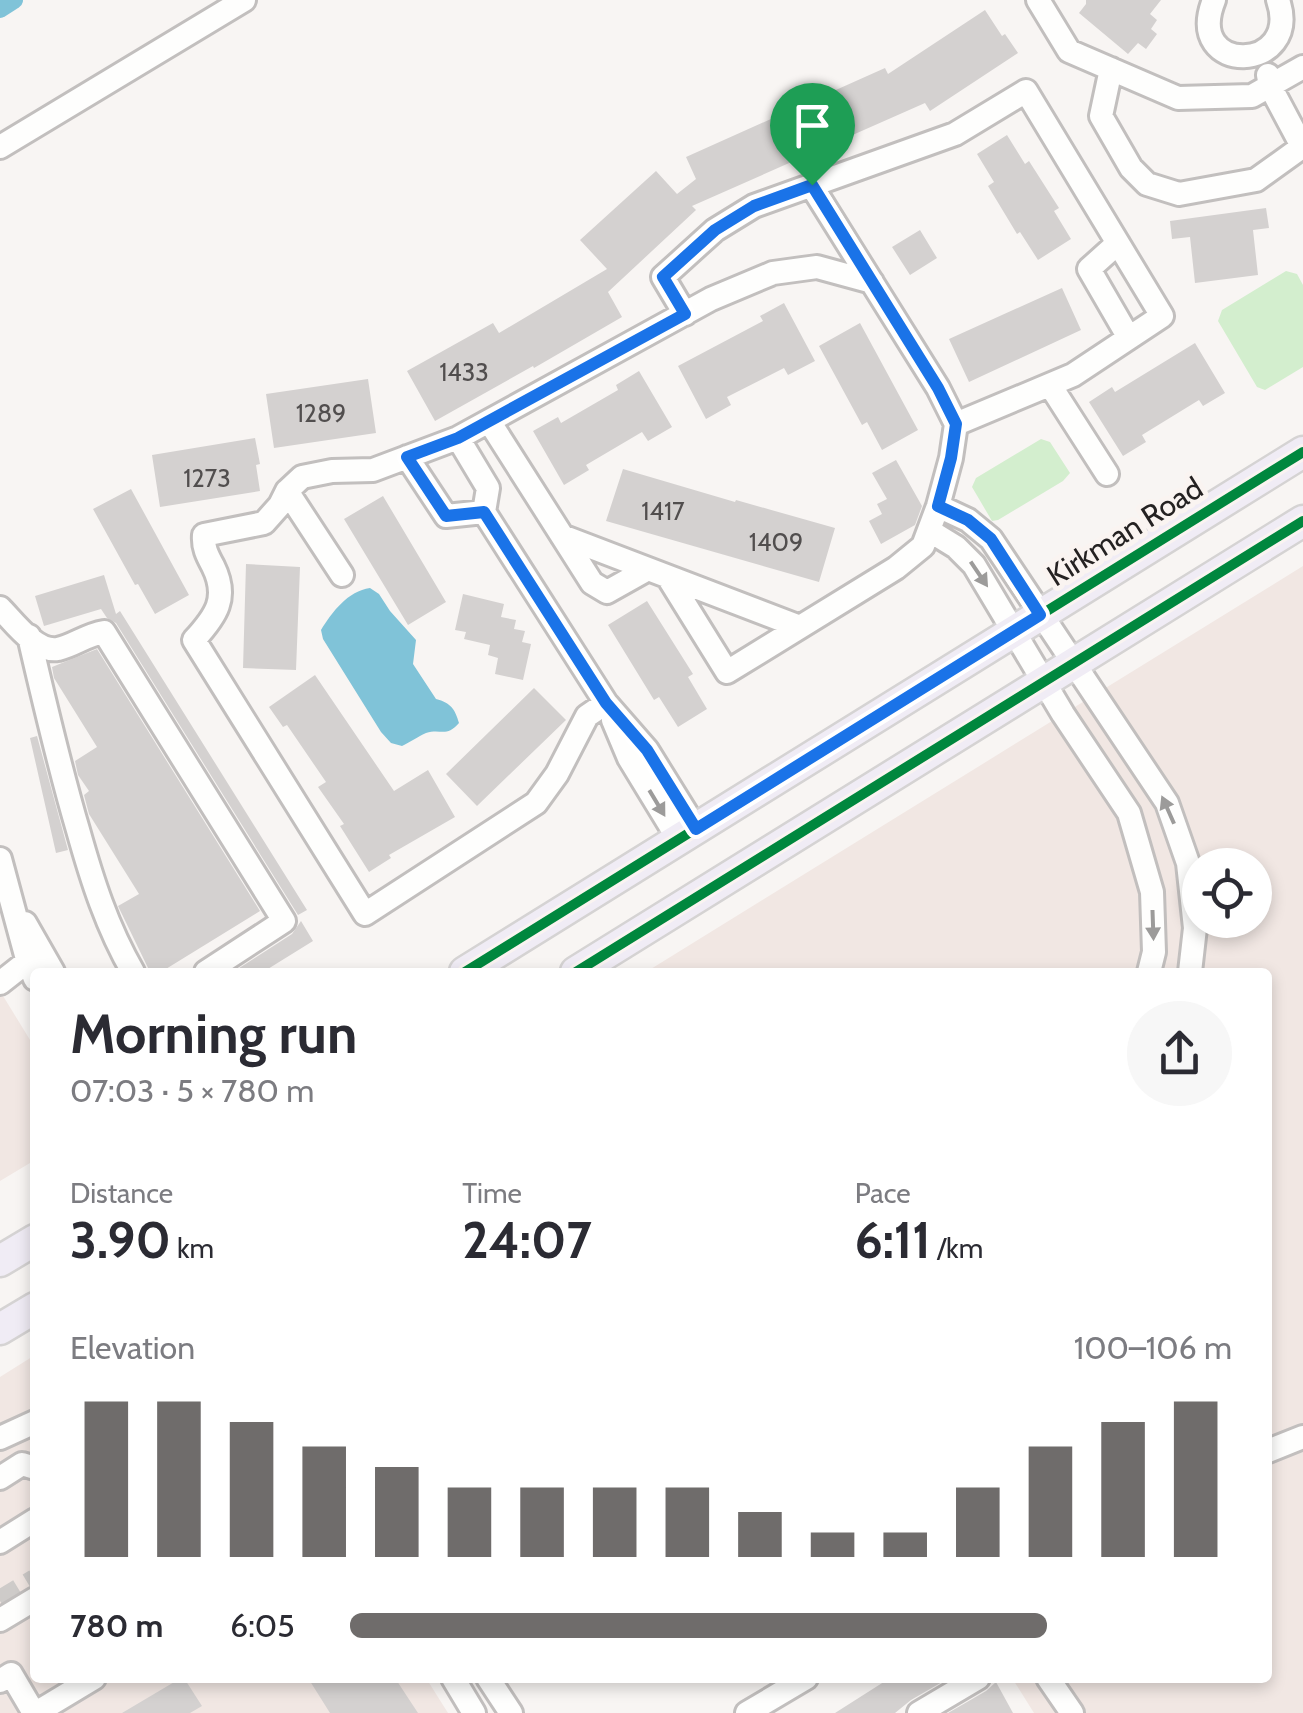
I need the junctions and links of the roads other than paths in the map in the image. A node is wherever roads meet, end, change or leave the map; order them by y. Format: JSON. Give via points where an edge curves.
{"nodes":[{"id":1,"x":244,"y":0,"type":"edge"},
{"id":2,"x":1038,"y":0,"type":"edge"},
{"id":3,"x":1214,"y":0,"type":"edge"},
{"id":4,"x":1278,"y":0,"type":"edge"},
{"id":5,"x":1264,"y":54,"type":"junction"},
{"id":6,"x":1303,"y":67,"type":"edge"},
{"id":7,"x":1111,"y":70,"type":"junction"},
{"id":8,"x":1270,"y":86,"type":"junction"},
{"id":9,"x":0,"y":148,"type":"edge"},
{"id":10,"x":1302,"y":148,"type":"edge"},
{"id":11,"x":812,"y":185,"type":"junction"},
{"id":12,"x":1118,"y":243,"type":"junction"},
{"id":13,"x":872,"y":282,"type":"junction"},
{"id":14,"x":685,"y":314,"type":"junction"},
{"id":15,"x":1129,"y":338,"type":"junction"},
{"id":16,"x":1050,"y":384,"type":"junction"},
{"id":17,"x":489,"y":421,"type":"junction"},
{"id":18,"x":956,"y":424,"type":"junction"},
{"id":19,"x":458,"y":438,"type":"junction"},
{"id":20,"x":505,"y":446,"type":"junction"},
{"id":21,"x":1303,"y":452,"type":"edge"},
{"id":22,"x":407,"y":457,"type":"junction"},
{"id":23,"x":474,"y":464,"type":"junction"},
{"id":24,"x":1106,"y":474,"type":"dead end"},
{"id":25,"x":286,"y":491,"type":"junction"},
{"id":26,"x":938,"y":506,"type":"junction"},
{"id":27,"x":484,"y":512,"type":"junction"},
{"id":28,"x":1303,"y":520,"type":"edge"},
{"id":29,"x":930,"y":531,"type":"junction"},
{"id":30,"x":562,"y":536,"type":"junction"},
{"id":31,"x":658,"y":573,"type":"junction"},
{"id":32,"x":342,"y":575,"type":"dead end"},
{"id":33,"x":0,"y":608,"type":"edge"},
{"id":34,"x":1040,"y":615,"type":"junction"},
{"id":35,"x":800,"y":627,"type":"junction"},
{"id":36,"x":1014,"y":632,"type":"junction"},
{"id":37,"x":29,"y":636,"type":"junction"},
{"id":38,"x":1072,"y":663,"type":"junction"},
{"id":39,"x":1044,"y":682,"type":"junction"},
{"id":40,"x":606,"y":703,"type":"junction"},
{"id":41,"x":687,"y":834,"type":"junction"},
{"id":42,"x":0,"y":860,"type":"edge"},
{"id":43,"x":13,"y":902,"type":"junction"},
{"id":44,"x":30,"y":968,"type":"edge"},
{"id":45,"x":51,"y":968,"type":"edge"},
{"id":46,"x":131,"y":968,"type":"edge"},
{"id":47,"x":212,"y":968,"type":"edge"},
{"id":48,"x":471,"y":968,"type":"edge"},
{"id":49,"x":582,"y":968,"type":"edge"},
{"id":50,"x":1150,"y":968,"type":"edge"},
{"id":51,"x":1190,"y":968,"type":"edge"},
{"id":52,"x":30,"y":970,"type":"edge"},
{"id":53,"x":0,"y":982,"type":"edge"},
{"id":54,"x":30,"y":1243,"type":"edge"},
{"id":55,"x":0,"y":1261,"type":"edge"},
{"id":56,"x":30,"y":1311,"type":"edge"},
{"id":57,"x":0,"y":1329,"type":"edge"},
{"id":58,"x":30,"y":1425,"type":"edge"},
{"id":59,"x":1303,"y":1437,"type":"edge"},
{"id":60,"x":0,"y":1438,"type":"edge"},
{"id":61,"x":1272,"y":1449,"type":"edge"},
{"id":62,"x":30,"y":1466,"type":"edge"},
{"id":63,"x":0,"y":1478,"type":"edge"},
{"id":64,"x":30,"y":1523,"type":"edge"},
{"id":65,"x":0,"y":1542,"type":"edge"},
{"id":66,"x":30,"y":1602,"type":"edge"},
{"id":67,"x":0,"y":1620,"type":"edge"},
{"id":68,"x":0,"y":1681,"type":"edge"},
{"id":69,"x":86,"y":1683,"type":"edge"},
{"id":70,"x":456,"y":1683,"type":"edge"},
{"id":71,"x":491,"y":1683,"type":"edge"},
{"id":72,"x":970,"y":1683,"type":"edge"},
{"id":73,"x":1051,"y":1683,"type":"edge"},
{"id":74,"x":781,"y":1694,"type":"edge"},
{"id":75,"x":35,"y":1713,"type":"edge"},
{"id":76,"x":474,"y":1713,"type":"edge"},
{"id":77,"x":510,"y":1713,"type":"edge"},
{"id":78,"x":747,"y":1713,"type":"edge"},
{"id":79,"x":919,"y":1713,"type":"edge"},
{"id":80,"x":1072,"y":1713,"type":"edge"}],
"edges":[{"from":1,"to":9,"type":"street"},
{"from":2,"to":7,"type":"street","via":[[1068,50]]},
{"from":3,"to":5,"type":"street","via":[[1209,24],[1219,46],[1240,57]]},
{"from":4,"to":5,"type":"street","via":[[1281,36]]},
{"from":5,"to":8,"type":"street"},
{"from":6,"to":8,"type":"street"},
{"from":7,"to":8,"type":"street","via":[[1178,98],[1252,96]]},
{"from":7,"to":10,"type":"street","via":[[1101,116],[1147,184],[1179,194],[1256,180]]},
{"from":8,"to":10,"type":"street"},
{"from":11,"to":12,"type":"street","via":[[954,134],[1026,91]]},
{"from":11,"to":13,"type":"street"},
{"from":11,"to":14,"type":"street","via":[[754,206],[715,230],[663,277]]},
{"from":12,"to":15,"type":"street","via":[[1088,270]]},
{"from":12,"to":15,"type":"street","via":[[1162,316]]},
{"from":13,"to":14,"type":"street","via":[[817,267],[772,273]]},
{"from":13,"to":18,"type":"street"},
{"from":14,"to":17,"type":"street"},
{"from":15,"to":16,"type":"street"},
{"from":16,"to":18,"type":"street"},
{"from":16,"to":24,"type":"street"},
{"from":17,"to":19,"type":"street"},
{"from":17,"to":20,"type":"street"},
{"from":18,"to":26,"type":"street"},
{"from":19,"to":22,"type":"street"},
{"from":19,"to":23,"type":"street"},
{"from":20,"to":23,"type":"street"},
{"from":20,"to":30,"type":"street"},
{"from":21,"to":34,"type":"main road","name":"Kirkman Road"},
{"from":22,"to":25,"type":"street","via":[[373,470],[302,477]]},
{"from":22,"to":27,"type":"street","via":[[446,516]]},
{"from":23,"to":27,"type":"street","via":[[488,488]]},
{"from":25,"to":32,"type":"street"},
{"from":25,"to":40,"type":"street","via":[[264,523],[204,535],[222,584],[210,622],[194,640],[366,914],[536,803],[586,716]]},
{"from":26,"to":29,"type":"street"},
{"from":26,"to":34,"type":"street","via":[[991,539]]},
{"from":27,"to":40,"type":"street"},
{"from":28,"to":38,"type":"main road"},
{"from":29,"to":35,"type":"street","via":[[896,568]]},
{"from":29,"to":36,"type":"street","one_way":true,"via":[[974,565]]},
{"from":30,"to":31,"type":"street"},
{"from":30,"to":31,"type":"street","via":[[592,583],[606,592]]},
{"from":31,"to":35,"type":"street"},
{"from":31,"to":35,"type":"street","via":[[727,672]]},
{"from":33,"to":37,"type":"street"},
{"from":34,"to":36,"type":"main road","name":"Kirkman Road"},
{"from":34,"to":38,"type":"street"},
{"from":36,"to":39,"type":"street"},
{"from":36,"to":41,"type":"main road","name":"Kirkman Road"},
{"from":37,"to":46,"type":"street","via":[[98,898]]},
{"from":37,"to":47,"type":"street","via":[[55,650],[104,632],[284,922]]},
{"from":38,"to":39,"type":"main road"},
{"from":51,"to":38,"type":"street","one_way":true,"via":[[1195,928],[1188,863],[1167,803]]},
{"from":39,"to":49,"type":"main road"},
{"from":39,"to":50,"type":"street","one_way":true,"via":[[1129,813],[1152,892]]},
{"from":40,"to":41,"type":"street","via":[[647,750]]},
{"from":41,"to":48,"type":"main road","name":"Kirkman Road"},
{"from":42,"to":43,"type":"street"},
{"from":43,"to":44,"type":"street"},
{"from":43,"to":45,"type":"street"},
{"from":52,"to":53,"type":"street"},
{"from":54,"to":55,"type":"main road"},
{"from":56,"to":57,"type":"main road"},
{"from":58,"to":60,"type":"street"},
{"from":59,"to":61,"type":"street"},
{"from":62,"to":63,"type":"street"},
{"from":64,"to":65,"type":"street"},
{"from":66,"to":67,"type":"street"},
{"from":68,"to":75,"type":"street","via":[[11,1674]]},
{"from":69,"to":75,"type":"street"},
{"from":70,"to":76,"type":"street"},
{"from":71,"to":77,"type":"street"},
{"from":72,"to":79,"type":"street"},
{"from":73,"to":80,"type":"street"},
{"from":74,"to":78,"type":"street"}]}
